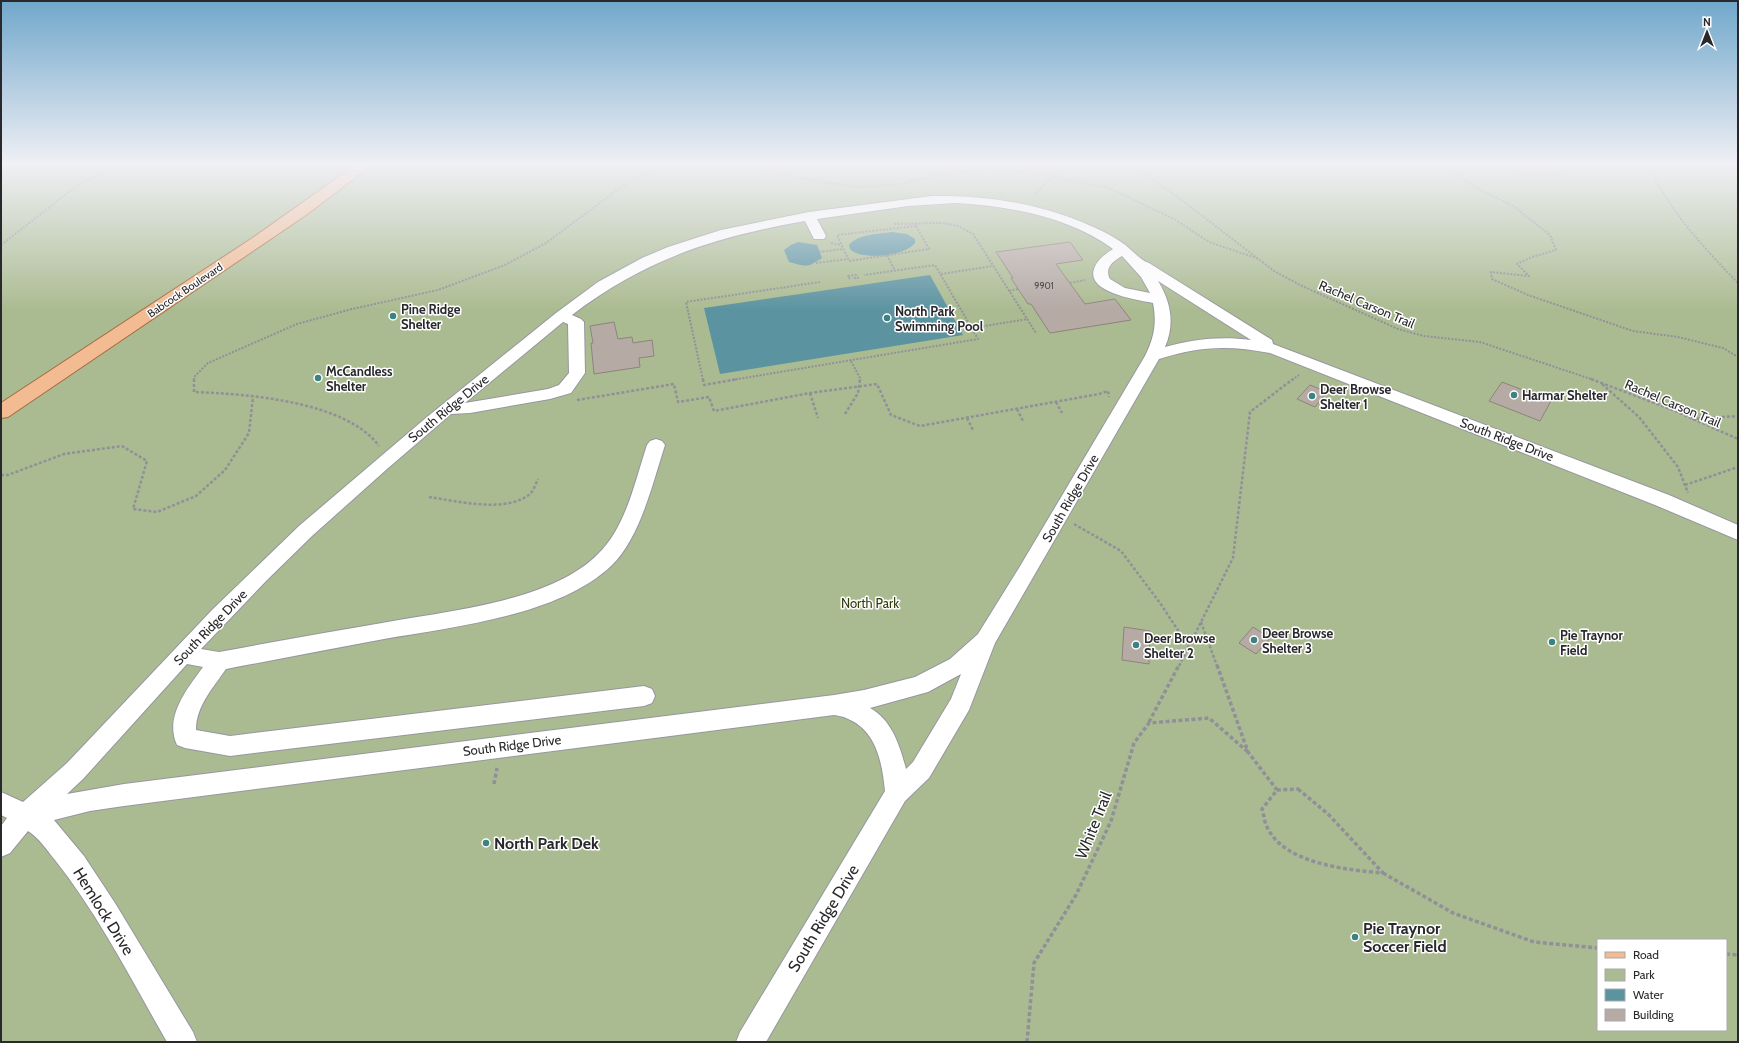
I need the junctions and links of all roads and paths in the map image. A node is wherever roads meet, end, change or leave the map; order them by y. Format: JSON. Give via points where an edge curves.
{"nodes":[{"id":1,"x":42,"y":213,"type":"edge"},
{"id":2,"x":298,"y":213,"type":"edge"},
{"id":3,"x":834,"y":213,"type":"edge"},
{"id":4,"x":1044,"y":213,"type":"edge"},
{"id":5,"x":1199,"y":213,"type":"edge"},
{"id":6,"x":1522,"y":213,"type":"edge"},
{"id":7,"x":1678,"y":213,"type":"edge"},
{"id":8,"x":809,"y":216,"type":"junction"},
{"id":9,"x":894,"y":224,"type":"dead end"},
{"id":10,"x":819,"y":236,"type":"dead end"},
{"id":11,"x":1,"y":245,"type":"edge"},
{"id":12,"x":843,"y":249,"type":"junction"},
{"id":13,"x":819,"y":252,"type":"dead end"},
{"id":14,"x":886,"y":255,"type":"junction"},
{"id":15,"x":1128,"y":255,"type":"junction"},
{"id":16,"x":848,"y":259,"type":"junction"},
{"id":17,"x":816,"y":263,"type":"dead end"},
{"id":18,"x":993,"y":266,"type":"junction"},
{"id":19,"x":895,"y":271,"type":"junction"},
{"id":20,"x":941,"y":274,"type":"junction"},
{"id":21,"x":864,"y":276,"type":"dead end"},
{"id":22,"x":820,"y":282,"type":"dead end"},
{"id":23,"x":1738,"y":283,"type":"edge"},
{"id":24,"x":1018,"y":289,"type":"dead end"},
{"id":25,"x":1009,"y":291,"type":"junction"},
{"id":26,"x":1160,"y":300,"type":"junction"},
{"id":27,"x":562,"y":316,"type":"junction"},
{"id":28,"x":1028,"y":319,"type":"junction"},
{"id":29,"x":972,"y":328,"type":"junction"},
{"id":30,"x":1036,"y":334,"type":"dead end"},
{"id":31,"x":1274,"y":348,"type":"junction"},
{"id":32,"x":1153,"y":356,"type":"junction"},
{"id":33,"x":1738,"y":357,"type":"edge"},
{"id":34,"x":851,"y":360,"type":"junction"},
{"id":35,"x":1314,"y":364,"type":"junction"},
{"id":36,"x":1601,"y":383,"type":"junction"},
{"id":37,"x":860,"y":386,"type":"junction"},
{"id":38,"x":810,"y":393,"type":"junction"},
{"id":39,"x":1109,"y":394,"type":"dead end"},
{"id":40,"x":253,"y":397,"type":"dead end"},
{"id":41,"x":574,"y":401,"type":"dead end"},
{"id":42,"x":1056,"y":402,"type":"junction"},
{"id":43,"x":447,"y":409,"type":"junction"},
{"id":44,"x":1017,"y":409,"type":"junction"},
{"id":45,"x":1,"y":412,"type":"edge"},
{"id":46,"x":844,"y":414,"type":"dead end"},
{"id":47,"x":1062,"y":414,"type":"dead end"},
{"id":48,"x":1738,"y":416,"type":"edge"},
{"id":49,"x":818,"y":418,"type":"dead end"},
{"id":50,"x":967,"y":418,"type":"junction"},
{"id":51,"x":1692,"y":419,"type":"junction"},
{"id":52,"x":1023,"y":421,"type":"dead end"},
{"id":53,"x":973,"y":430,"type":"dead end"},
{"id":54,"x":1738,"y":439,"type":"edge"},
{"id":55,"x":656,"y":445,"type":"dead end"},
{"id":56,"x":1738,"y":467,"type":"edge"},
{"id":57,"x":1,"y":475,"type":"edge"},
{"id":58,"x":538,"y":479,"type":"dead end"},
{"id":59,"x":1685,"y":485,"type":"junction"},
{"id":60,"x":428,"y":497,"type":"dead end"},
{"id":61,"x":1695,"y":514,"type":"junction"},
{"id":62,"x":1060,"y":515,"type":"junction"},
{"id":63,"x":1738,"y":533,"type":"edge"},
{"id":64,"x":1201,"y":622,"type":"junction"},
{"id":65,"x":985,"y":640,"type":"junction"},
{"id":66,"x":1189,"y":647,"type":"junction"},
{"id":67,"x":183,"y":655,"type":"junction"},
{"id":68,"x":219,"y":661,"type":"junction"},
{"id":69,"x":644,"y":696,"type":"dead end"},
{"id":70,"x":834,"y":705,"type":"junction"},
{"id":71,"x":1149,"y":723,"type":"junction"},
{"id":72,"x":1248,"y":752,"type":"junction"},
{"id":73,"x":497,"y":765,"type":"dead end"},
{"id":74,"x":494,"y":784,"type":"dead end"},
{"id":75,"x":1277,"y":790,"type":"junction"},
{"id":76,"x":897,"y":793,"type":"junction"},
{"id":77,"x":1,"y":803,"type":"edge"},
{"id":78,"x":25,"y":815,"type":"junction"},
{"id":79,"x":1,"y":845,"type":"edge"},
{"id":80,"x":1383,"y":873,"type":"junction"},
{"id":81,"x":1597,"y":948,"type":"edge"},
{"id":82,"x":1727,"y":954,"type":"edge"},
{"id":83,"x":1738,"y":955,"type":"edge"},
{"id":84,"x":183,"y":1042,"type":"edge"},
{"id":85,"x":750,"y":1042,"type":"edge"},
{"id":86,"x":1027,"y":1042,"type":"edge"}],
"edges":[{"from":1,"to":11,"type":"path"},
{"from":2,"to":45,"type":"main road","name":"Babcock Boulevard"},
{"from":3,"to":8,"type":"street","name":"South Ridge Drive"},
{"from":4,"to":15,"type":"street","name":"South Ridge Drive","via":[[1069,220],[1111,241]]},
{"from":5,"to":36,"type":"path","name":"Rachel Carson Trail","via":[[1274,271],[1398,329],[1424,336],[1480,342]]},
{"from":6,"to":33,"type":"path","via":[[1550,235],[1556,250],[1517,264],[1529,276],[1491,272],[1492,279],[1632,331],[1678,337],[1723,348]]},
{"from":7,"to":23,"type":"path"},
{"from":8,"to":10,"type":"street"},
{"from":8,"to":27,"type":"street","name":"South Ridge Drive","via":[[744,228],[666,252],[624,273]]},
{"from":9,"to":18,"type":"path","via":[[942,223],[966,230],[973,234]]},
{"from":12,"to":13,"type":"path"},
{"from":12,"to":14,"type":"path","via":[[837,235],[916,226],[929,249]]},
{"from":12,"to":16,"type":"path"},
{"from":14,"to":16,"type":"path","via":[[849,261]]},
{"from":14,"to":19,"type":"path"},
{"from":15,"to":26,"type":"street","name":"South Ridge Drive","via":[[1145,271]]},
{"from":15,"to":26,"type":"street","via":[[1112,255],[1100,268],[1102,278],[1121,291]]},
{"from":15,"to":31,"type":"street","name":"South Ridge Drive"},
{"from":16,"to":17,"type":"path"},
{"from":18,"to":20,"type":"path"},
{"from":18,"to":25,"type":"path"},
{"from":19,"to":20,"type":"path","via":[[935,264]]},
{"from":19,"to":21,"type":"path"},
{"from":20,"to":29,"type":"path"},
{"from":22,"to":34,"type":"path","via":[[686,302],[704,384]]},
{"from":24,"to":25,"type":"path"},
{"from":25,"to":28,"type":"path"},
{"from":26,"to":32,"type":"street","name":"South Ridge Drive","via":[[1163,328]]},
{"from":27,"to":43,"type":"street","name":"South Ridge Drive"},
{"from":27,"to":43,"type":"street","via":[[576,322],[577,373],[565,389],[470,408]]},
{"from":28,"to":29,"type":"path"},
{"from":28,"to":30,"type":"path"},
{"from":29,"to":34,"type":"path","via":[[978,339]]},
{"from":31,"to":32,"type":"street","name":"South Ridge Drive","via":[[1248,343],[1211,341],[1193,343]]},
{"from":31,"to":35,"type":"street","name":"South Ridge Drive"},
{"from":32,"to":62,"type":"street","name":"South Ridge Drive"},
{"from":34,"to":37,"type":"path","via":[[861,381]]},
{"from":35,"to":61,"type":"street","name":"South Ridge Drive"},
{"from":35,"to":64,"type":"path","name":"White Trail","via":[[1250,412],[1233,558]]},
{"from":36,"to":51,"type":"path","name":"Rachel Carson Trail"},
{"from":36,"to":59,"type":"path","via":[[1639,417],[1678,467]]},
{"from":37,"to":38,"type":"path"},
{"from":37,"to":46,"type":"path"},
{"from":37,"to":50,"type":"path","via":[[876,384],[891,415],[920,426]]},
{"from":38,"to":41,"type":"path","via":[[714,411],[709,397],[678,402],[674,384]]},
{"from":38,"to":49,"type":"path"},
{"from":39,"to":42,"type":"path","via":[[1108,391]]},
{"from":40,"to":57,"type":"path","via":[[249,433],[225,470],[196,496],[156,512],[134,509],[147,461],[122,446],[64,454],[8,475]]},
{"from":42,"to":44,"type":"path"},
{"from":42,"to":47,"type":"path"},
{"from":43,"to":67,"type":"street","name":"South Ridge Drive","via":[[374,470],[279,556]]},
{"from":44,"to":50,"type":"path"},
{"from":44,"to":52,"type":"path"},
{"from":48,"to":51,"type":"path"},
{"from":50,"to":53,"type":"path"},
{"from":51,"to":54,"type":"path","name":"Rachel Carson Trail"},
{"from":55,"to":68,"type":"street","via":[[619,543],[592,573],[578,581],[507,607]]},
{"from":56,"to":59,"type":"path"},
{"from":58,"to":60,"type":"path","via":[[537,485],[528,496],[514,503],[494,505]]},
{"from":59,"to":61,"type":"path"},
{"from":61,"to":63,"type":"street","name":"South Ridge Drive"},
{"from":62,"to":65,"type":"street","name":"South Ridge Drive"},
{"from":62,"to":66,"type":"path","via":[[1121,551]]},
{"from":64,"to":66,"type":"path","name":"White Trail"},
{"from":64,"to":72,"type":"path"},
{"from":65,"to":70,"type":"street","name":"South Ridge Drive","via":[[958,664],[920,685]]},
{"from":65,"to":76,"type":"street","name":"South Ridge Drive","via":[[961,703],[921,770]]},
{"from":66,"to":71,"type":"path","name":"White Trail"},
{"from":67,"to":68,"type":"street"},
{"from":67,"to":78,"type":"street","name":"South Ridge Drive","via":[[74,771]]},
{"from":68,"to":69,"type":"street","via":[[191,702],[184,719],[185,738],[230,746]]},
{"from":70,"to":76,"type":"street","name":"South Ridge Drive","via":[[855,711],[879,728],[887,742],[893,762]]},
{"from":70,"to":78,"type":"street","name":"South Ridge Drive","via":[[124,795]]},
{"from":71,"to":72,"type":"path","via":[[1209,718]]},
{"from":71,"to":86,"type":"path","name":"White Trail","via":[[1134,743],[1111,821],[1076,895],[1034,963]]},
{"from":72,"to":75,"type":"path"},
{"from":73,"to":74,"type":"path"},
{"from":75,"to":80,"type":"path","via":[[1298,789],[1328,814]]},
{"from":75,"to":80,"type":"path","via":[[1262,809],[1268,829],[1285,848],[1318,863],[1355,871]]},
{"from":76,"to":85,"type":"street","name":"South Ridge Drive"},
{"from":77,"to":78,"type":"street","name":"Hemlock Drive"},
{"from":78,"to":79,"type":"street"},
{"from":78,"to":84,"type":"street","name":"Hemlock Drive","via":[[44,828],[75,865]]},
{"from":80,"to":81,"type":"path","via":[[1453,913],[1534,942]]},
{"from":82,"to":83,"type":"path"}]}
